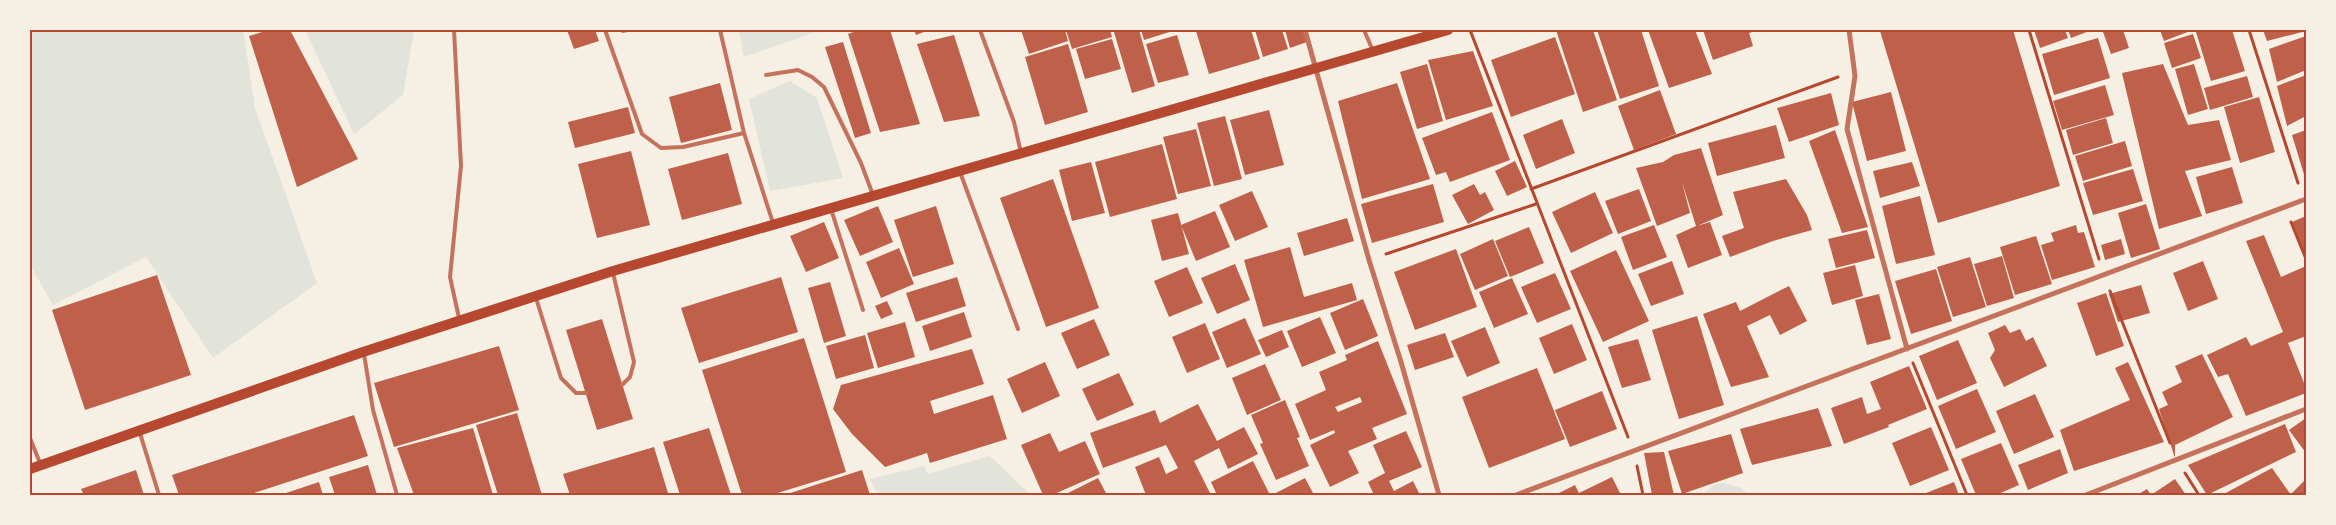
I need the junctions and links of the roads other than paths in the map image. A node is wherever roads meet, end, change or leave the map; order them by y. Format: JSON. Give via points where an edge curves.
{"nodes":[{"id":1,"x":454,"y":30,"type":"edge"},
{"id":2,"x":605,"y":30,"type":"edge"},
{"id":3,"x":720,"y":30,"type":"edge"},
{"id":4,"x":980,"y":30,"type":"edge"},
{"id":5,"x":1305,"y":30,"type":"edge"},
{"id":6,"x":1364,"y":30,"type":"edge"},
{"id":7,"x":1448,"y":30,"type":"edge"},
{"id":8,"x":1849,"y":30,"type":"edge"},
{"id":9,"x":1374,"y":53,"type":"junction"},
{"id":10,"x":1317,"y":68,"type":"junction"},
{"id":11,"x":766,"y":75,"type":"dead end"},
{"id":12,"x":744,"y":133,"type":"junction"},
{"id":13,"x":1021,"y":153,"type":"junction"},
{"id":14,"x":959,"y":170,"type":"junction"},
{"id":15,"x":873,"y":195,"type":"junction"},
{"id":16,"x":2305,"y":200,"type":"edge"},
{"id":17,"x":830,"y":206,"type":"junction"},
{"id":18,"x":774,"y":224,"type":"junction"},
{"id":19,"x":613,"y":271,"type":"junction"},
{"id":20,"x":535,"y":295,"type":"junction"},
{"id":21,"x":863,"y":310,"type":"dead end"},
{"id":22,"x":460,"y":319,"type":"junction"},
{"id":23,"x":1018,"y":329,"type":"dead end"},
{"id":24,"x":1907,"y":349,"type":"junction"},
{"id":25,"x":363,"y":352,"type":"junction"},
{"id":26,"x":622,"y":385,"type":"dead end"},
{"id":27,"x":586,"y":393,"type":"dead end"},
{"id":28,"x":2306,"y":408,"type":"edge"},
{"id":29,"x":139,"y":430,"type":"junction"},
{"id":30,"x":30,"y":438,"type":"edge"},
{"id":31,"x":41,"y":465,"type":"junction"},
{"id":32,"x":30,"y":469,"type":"edge"},
{"id":33,"x":159,"y":495,"type":"edge"},
{"id":34,"x":398,"y":495,"type":"edge"},
{"id":35,"x":1439,"y":495,"type":"edge"},
{"id":36,"x":1516,"y":495,"type":"edge"},
{"id":37,"x":2086,"y":495,"type":"edge"}],
"edges":[{"from":1,"to":22,"type":"lane","via":[[462,166],[450,276]]},
{"from":2,"to":12,"type":"lane","via":[[642,134],[661,148],[684,147]]},
{"from":3,"to":12,"type":"lane"},
{"from":4,"to":13,"type":"lane","via":[[1014,122]]},
{"from":5,"to":10,"type":"street"},
{"from":6,"to":9,"type":"lane"},
{"from":7,"to":9,"type":"main road"},
{"from":8,"to":24,"type":"street","via":[[1855,76],[1847,129]]},
{"from":9,"to":10,"type":"main road"},
{"from":10,"to":13,"type":"main road"},
{"from":10,"to":35,"type":"street","via":[[1369,260]]},
{"from":11,"to":15,"type":"lane","via":[[798,70],[824,87]]},
{"from":12,"to":18,"type":"lane"},
{"from":13,"to":14,"type":"main road"},
{"from":14,"to":15,"type":"main road"},
{"from":14,"to":23,"type":"lane"},
{"from":15,"to":17,"type":"main road"},
{"from":16,"to":24,"type":"street"},
{"from":17,"to":18,"type":"main road"},
{"from":17,"to":21,"type":"lane"},
{"from":18,"to":19,"type":"main road"},
{"from":19,"to":20,"type":"main road"},
{"from":19,"to":26,"type":"lane","via":[[634,362],[630,377]]},
{"from":20,"to":22,"type":"main road"},
{"from":20,"to":27,"type":"lane","via":[[561,378],[576,393]]},
{"from":22,"to":25,"type":"main road"},
{"from":24,"to":36,"type":"street"},
{"from":25,"to":29,"type":"main road"},
{"from":25,"to":34,"type":"lane","via":[[373,410]]},
{"from":28,"to":37,"type":"street"},
{"from":29,"to":31,"type":"main road"},
{"from":29,"to":33,"type":"lane"},
{"from":30,"to":31,"type":"lane"},
{"from":31,"to":32,"type":"main road"}]}
